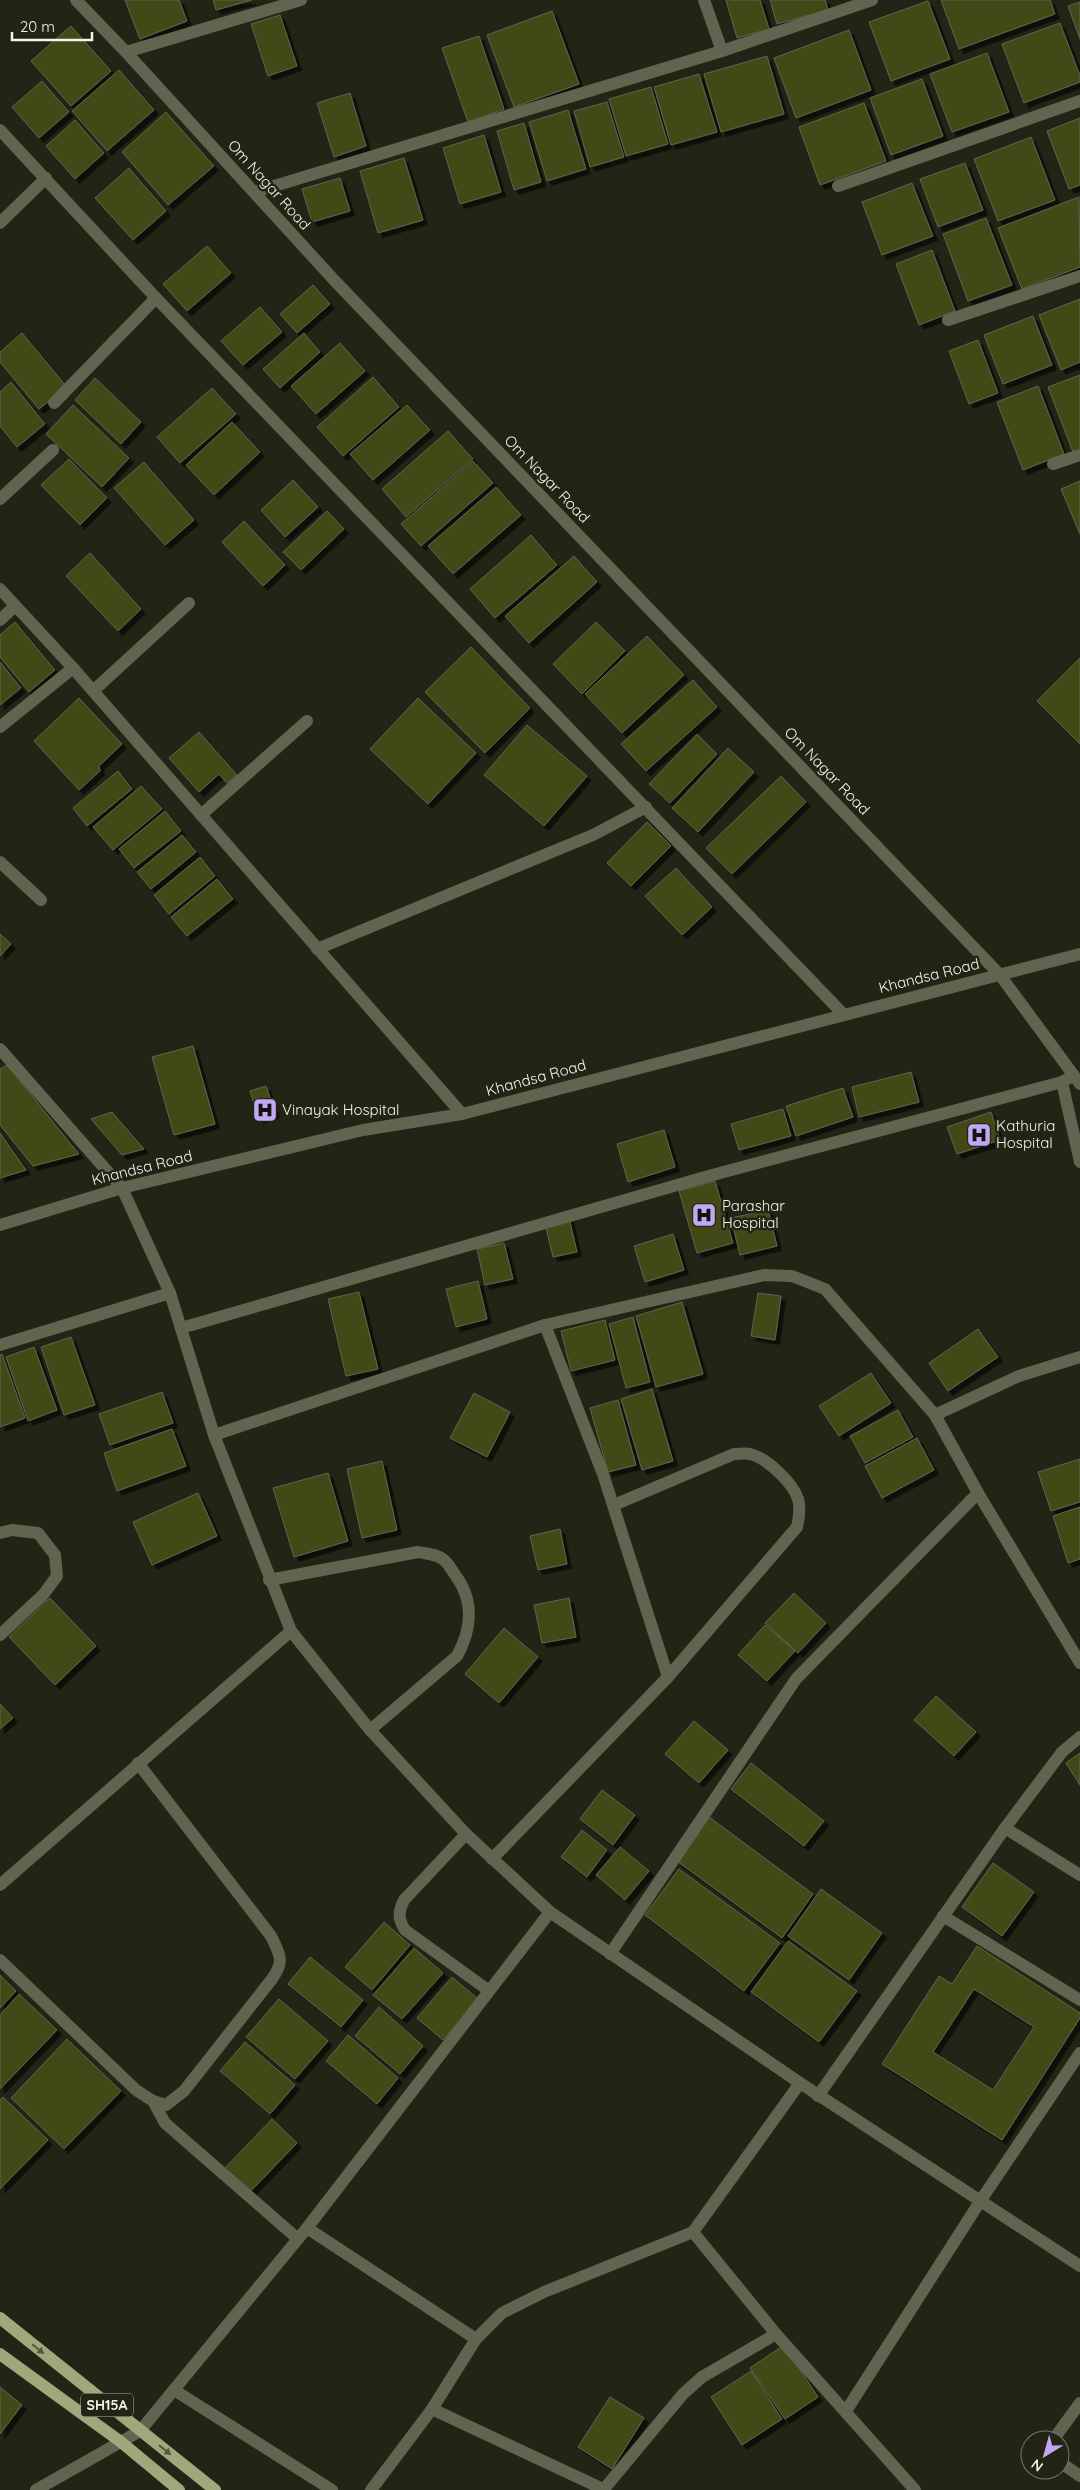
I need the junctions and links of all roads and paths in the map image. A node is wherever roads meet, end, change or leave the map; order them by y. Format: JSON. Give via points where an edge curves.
{"nodes":[{"id":1,"x":76,"y":0,"type":"edge"},
{"id":2,"x":301,"y":0,"type":"edge"},
{"id":3,"x":704,"y":0,"type":"edge"},
{"id":4,"x":872,"y":0,"type":"edge"},
{"id":5,"x":722,"y":51,"type":"junction"},
{"id":6,"x":126,"y":52,"type":"junction"},
{"id":7,"x":1080,"y":101,"type":"edge"},
{"id":8,"x":0,"y":130,"type":"edge"},
{"id":9,"x":46,"y":178,"type":"junction"},
{"id":10,"x":838,"y":186,"type":"dead end"},
{"id":11,"x":254,"y":192,"type":"junction"},
{"id":12,"x":0,"y":223,"type":"edge"},
{"id":13,"x":1080,"y":276,"type":"edge"},
{"id":14,"x":156,"y":298,"type":"junction"},
{"id":15,"x":948,"y":320,"type":"dead end"},
{"id":16,"x":54,"y":403,"type":"dead end"},
{"id":17,"x":52,"y":450,"type":"dead end"},
{"id":18,"x":1080,"y":455,"type":"edge"},
{"id":19,"x":1053,"y":464,"type":"dead end"},
{"id":20,"x":0,"y":499,"type":"edge"},
{"id":21,"x":0,"y":589,"type":"edge"},
{"id":22,"x":189,"y":604,"type":"dead end"},
{"id":23,"x":15,"y":606,"type":"junction"},
{"id":24,"x":0,"y":620,"type":"edge"},
{"id":25,"x":73,"y":668,"type":"junction"},
{"id":26,"x":93,"y":691,"type":"junction"},
{"id":27,"x":307,"y":721,"type":"dead end"},
{"id":28,"x":0,"y":727,"type":"edge"},
{"id":29,"x":646,"y":807,"type":"junction"},
{"id":30,"x":201,"y":815,"type":"junction"},
{"id":31,"x":0,"y":862,"type":"edge"},
{"id":32,"x":41,"y":900,"type":"dead end"},
{"id":33,"x":318,"y":949,"type":"junction"},
{"id":34,"x":1080,"y":954,"type":"edge"},
{"id":35,"x":1000,"y":975,"type":"junction"},
{"id":36,"x":844,"y":1015,"type":"junction"},
{"id":37,"x":0,"y":1048,"type":"edge"},
{"id":38,"x":1072,"y":1081,"type":"edge"},
{"id":39,"x":462,"y":1114,"type":"junction"},
{"id":40,"x":1080,"y":1162,"type":"edge"},
{"id":41,"x":122,"y":1188,"type":"junction"},
{"id":42,"x":0,"y":1225,"type":"edge"},
{"id":43,"x":170,"y":1293,"type":"junction"},
{"id":44,"x":545,"y":1325,"type":"junction"},
{"id":45,"x":181,"y":1328,"type":"junction"},
{"id":46,"x":0,"y":1345,"type":"edge"},
{"id":47,"x":1080,"y":1357,"type":"edge"},
{"id":48,"x":935,"y":1415,"type":"junction"},
{"id":49,"x":214,"y":1435,"type":"junction"},
{"id":50,"x":978,"y":1493,"type":"junction"},
{"id":51,"x":614,"y":1505,"type":"junction"},
{"id":52,"x":0,"y":1533,"type":"edge"},
{"id":53,"x":269,"y":1580,"type":"junction"},
{"id":54,"x":291,"y":1631,"type":"junction"},
{"id":55,"x":0,"y":1635,"type":"edge"},
{"id":56,"x":1080,"y":1663,"type":"edge"},
{"id":57,"x":668,"y":1677,"type":"junction"},
{"id":58,"x":370,"y":1730,"type":"junction"},
{"id":59,"x":1080,"y":1737,"type":"edge"},
{"id":60,"x":138,"y":1763,"type":"junction"},
{"id":61,"x":1004,"y":1828,"type":"junction"},
{"id":62,"x":466,"y":1834,"type":"junction"},
{"id":63,"x":492,"y":1859,"type":"junction"},
{"id":64,"x":1080,"y":1875,"type":"edge"},
{"id":65,"x":0,"y":1885,"type":"edge"},
{"id":66,"x":550,"y":1912,"type":"junction"},
{"id":67,"x":943,"y":1916,"type":"junction"},
{"id":68,"x":610,"y":1954,"type":"junction"},
{"id":69,"x":0,"y":1960,"type":"edge"},
{"id":70,"x":488,"y":1990,"type":"junction"},
{"id":71,"x":1080,"y":2000,"type":"edge"},
{"id":72,"x":1080,"y":2053,"type":"edge"},
{"id":73,"x":800,"y":2083,"type":"junction"},
{"id":74,"x":818,"y":2096,"type":"junction"},
{"id":75,"x":152,"y":2101,"type":"junction"},
{"id":76,"x":981,"y":2200,"type":"junction"},
{"id":77,"x":308,"y":2228,"type":"junction"},
{"id":78,"x":693,"y":2232,"type":"junction"},
{"id":79,"x":298,"y":2239,"type":"junction"},
{"id":80,"x":1080,"y":2266,"type":"edge"},
{"id":81,"x":0,"y":2318,"type":"edge"},
{"id":82,"x":776,"y":2334,"type":"junction"},
{"id":83,"x":476,"y":2339,"type":"junction"},
{"id":84,"x":0,"y":2354,"type":"edge"},
{"id":85,"x":174,"y":2390,"type":"junction"},
{"id":86,"x":1080,"y":2403,"type":"edge"},
{"id":87,"x":432,"y":2409,"type":"junction"},
{"id":88,"x":846,"y":2411,"type":"junction"},
{"id":89,"x":1060,"y":2430,"type":"edge"},
{"id":90,"x":140,"y":2431,"type":"junction"},
{"id":91,"x":121,"y":2442,"type":"junction"},
{"id":92,"x":36,"y":2490,"type":"edge"},
{"id":93,"x":179,"y":2490,"type":"edge"},
{"id":94,"x":215,"y":2490,"type":"edge"},
{"id":95,"x":332,"y":2490,"type":"edge"},
{"id":96,"x":371,"y":2490,"type":"edge"},
{"id":97,"x":605,"y":2490,"type":"edge"},
{"id":98,"x":915,"y":2490,"type":"edge"}],
"edges":[{"from":1,"to":6,"type":"street","name":"Om Nagar Road"},
{"from":2,"to":6,"type":"street"},
{"from":3,"to":5,"type":"street"},
{"from":4,"to":5,"type":"street"},
{"from":5,"to":11,"type":"street"},
{"from":6,"to":11,"type":"street","name":"Om Nagar Road"},
{"from":7,"to":10,"type":"street"},
{"from":8,"to":9,"type":"street"},
{"from":9,"to":12,"type":"street"},
{"from":9,"to":14,"type":"street"},
{"from":11,"to":35,"type":"street","name":"Om Nagar Road","via":[[334,280]]},
{"from":13,"to":15,"type":"street"},
{"from":14,"to":16,"type":"street"},
{"from":14,"to":29,"type":"street"},
{"from":17,"to":20,"type":"street"},
{"from":18,"to":19,"type":"street"},
{"from":21,"to":23,"type":"street"},
{"from":22,"to":26,"type":"street"},
{"from":23,"to":24,"type":"street"},
{"from":23,"to":25,"type":"street"},
{"from":25,"to":26,"type":"street"},
{"from":25,"to":28,"type":"street"},
{"from":26,"to":30,"type":"street"},
{"from":27,"to":30,"type":"street"},
{"from":29,"to":33,"type":"street","via":[[593,835]]},
{"from":29,"to":36,"type":"street"},
{"from":30,"to":33,"type":"street"},
{"from":31,"to":32,"type":"street"},
{"from":33,"to":39,"type":"street"},
{"from":34,"to":35,"type":"street","name":"Khandsa Road"},
{"from":35,"to":36,"type":"street","name":"Khandsa Road"},
{"from":35,"to":38,"type":"street","name":"Om Nagar Road"},
{"from":36,"to":39,"type":"street","name":"Khandsa Road"},
{"from":37,"to":41,"type":"street"},
{"from":38,"to":40,"type":"street"},
{"from":38,"to":45,"type":"street","via":[[705,1177]]},
{"from":39,"to":41,"type":"street","name":"Khandsa Road","via":[[363,1130]]},
{"from":41,"to":42,"type":"street","name":"Khandsa Road"},
{"from":41,"to":43,"type":"street"},
{"from":43,"to":45,"type":"street"},
{"from":43,"to":46,"type":"street"},
{"from":44,"to":48,"type":"street","via":[[764,1274],[792,1276],[825,1289]]},
{"from":44,"to":49,"type":"street"},
{"from":44,"to":51,"type":"street"},
{"from":45,"to":49,"type":"street"},
{"from":47,"to":48,"type":"street","via":[[1019,1376]]},
{"from":48,"to":50,"type":"street"},
{"from":49,"to":53,"type":"street"},
{"from":50,"to":56,"type":"street"},
{"from":50,"to":68,"type":"street","via":[[796,1679]]},
{"from":51,"to":57,"type":"street"},
{"from":51,"to":57,"type":"street","via":[[734,1454],[751,1454],[773,1468],[788,1481],[798,1500],[800,1514],[797,1527]]},
{"from":52,"to":55,"type":"street","via":[[12,1530],[38,1533],[55,1555],[57,1576],[43,1595]]},
{"from":53,"to":54,"type":"street"},
{"from":53,"to":58,"type":"street","via":[[418,1552],[445,1560],[464,1588],[470,1622],[457,1656]]},
{"from":54,"to":58,"type":"street"},
{"from":54,"to":60,"type":"street"},
{"from":57,"to":63,"type":"street"},
{"from":58,"to":62,"type":"street"},
{"from":59,"to":61,"type":"street","via":[[1062,1752]]},
{"from":60,"to":65,"type":"street"},
{"from":60,"to":75,"type":"street","via":[[270,1936],[281,1956],[279,1969],[272,1979],[184,2091],[166,2105]]},
{"from":61,"to":64,"type":"street"},
{"from":61,"to":67,"type":"street"},
{"from":62,"to":63,"type":"street"},
{"from":62,"to":70,"type":"street","via":[[404,1900],[399,1910],[399,1921],[405,1930]]},
{"from":63,"to":66,"type":"street"},
{"from":66,"to":68,"type":"street"},
{"from":66,"to":70,"type":"street"},
{"from":67,"to":71,"type":"street"},
{"from":67,"to":74,"type":"street"},
{"from":68,"to":73,"type":"street"},
{"from":69,"to":75,"type":"street","via":[[136,2090]]},
{"from":70,"to":77,"type":"street"},
{"from":72,"to":76,"type":"street"},
{"from":73,"to":74,"type":"street"},
{"from":73,"to":78,"type":"street"},
{"from":74,"to":76,"type":"street"},
{"from":75,"to":79,"type":"street","via":[[165,2122]]},
{"from":76,"to":80,"type":"street"},
{"from":76,"to":88,"type":"street"},
{"from":77,"to":79,"type":"street"},
{"from":77,"to":83,"type":"street"},
{"from":78,"to":82,"type":"street"},
{"from":78,"to":83,"type":"street","via":[[515,2305],[502,2313]]},
{"from":79,"to":85,"type":"street"},
{"from":81,"to":90,"type":"main road","number":"SH15A","one_way":true},
{"from":82,"to":88,"type":"street"},
{"from":82,"to":97,"type":"street","via":[[702,2376],[659,2420]]},
{"from":83,"to":87,"type":"street"},
{"from":84,"to":91,"type":"main road","number":"SH15A"},
{"from":85,"to":90,"type":"street"},
{"from":85,"to":95,"type":"street"},
{"from":86,"to":89,"type":"street"},
{"from":87,"to":96,"type":"street"},
{"from":87,"to":97,"type":"street"},
{"from":88,"to":98,"type":"street"},
{"from":90,"to":91,"type":"street"},
{"from":90,"to":94,"type":"main road","number":"SH15A","one_way":true},
{"from":91,"to":92,"type":"street"},
{"from":91,"to":93,"type":"main road","number":"SH15A"}]}
